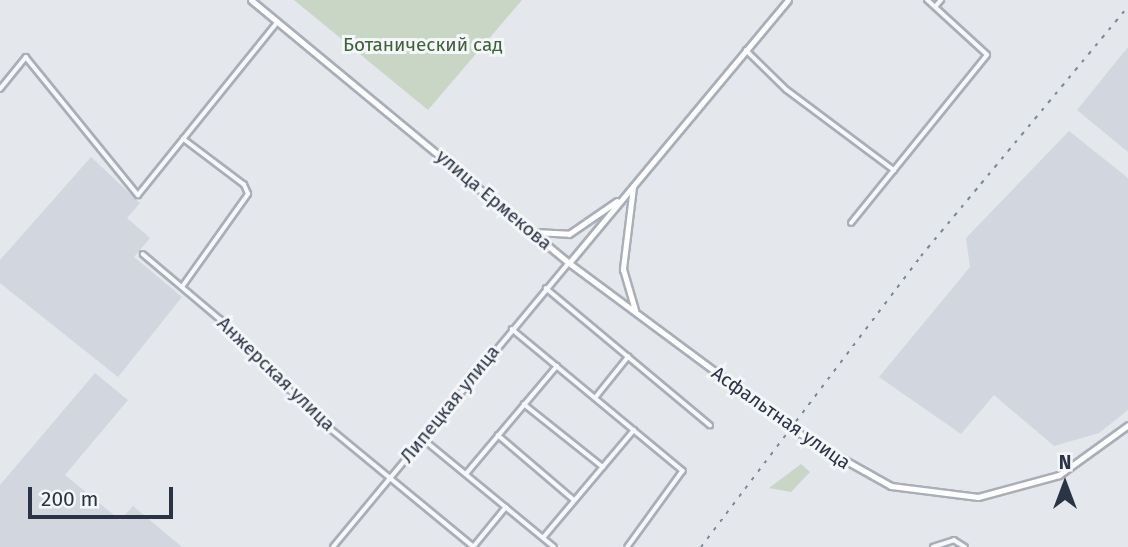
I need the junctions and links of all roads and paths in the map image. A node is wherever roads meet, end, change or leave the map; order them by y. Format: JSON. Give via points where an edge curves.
{"nodes":[{"id":1,"x":251,"y":0,"type":"edge"},
{"id":2,"x":788,"y":0,"type":"edge"},
{"id":3,"x":927,"y":0,"type":"edge"},
{"id":4,"x":941,"y":0,"type":"edge"},
{"id":5,"x":935,"y":7,"type":"junction"},
{"id":6,"x":277,"y":23,"type":"junction"},
{"id":7,"x":746,"y":50,"type":"junction"},
{"id":8,"x":0,"y":89,"type":"edge"},
{"id":9,"x":183,"y":139,"type":"junction"},
{"id":10,"x":894,"y":170,"type":"junction"},
{"id":11,"x":635,"y":183,"type":"junction"},
{"id":12,"x":851,"y":223,"type":"dead end"},
{"id":13,"x":531,"y":231,"type":"junction"},
{"id":14,"x":143,"y":254,"type":"dead end"},
{"id":15,"x":569,"y":262,"type":"junction"},
{"id":16,"x":181,"y":287,"type":"junction"},
{"id":17,"x":546,"y":288,"type":"junction"},
{"id":18,"x":637,"y":313,"type":"junction"},
{"id":19,"x":512,"y":329,"type":"junction"},
{"id":20,"x":628,"y":357,"type":"junction"},
{"id":21,"x":557,"y":366,"type":"junction"},
{"id":22,"x":596,"y":398,"type":"junction"},
{"id":23,"x":524,"y":404,"type":"junction"},
{"id":24,"x":709,"y":425,"type":"dead end"},
{"id":25,"x":1128,"y":425,"type":"edge"},
{"id":26,"x":634,"y":430,"type":"junction"},
{"id":27,"x":498,"y":435,"type":"junction"},
{"id":28,"x":422,"y":438,"type":"junction"},
{"id":29,"x":603,"y":467,"type":"junction"},
{"id":30,"x":466,"y":474,"type":"junction"},
{"id":31,"x":392,"y":476,"type":"junction"},
{"id":32,"x":575,"y":500,"type":"junction"},
{"id":33,"x":506,"y":507,"type":"junction"},
{"id":34,"x":543,"y":538,"type":"junction"},
{"id":35,"x":333,"y":547,"type":"edge"},
{"id":36,"x":474,"y":547,"type":"edge"},
{"id":37,"x":554,"y":547,"type":"edge"},
{"id":38,"x":628,"y":547,"type":"edge"},
{"id":39,"x":933,"y":547,"type":"edge"},
{"id":40,"x":965,"y":547,"type":"edge"}],
"edges":[{"from":1,"to":6,"type":"main road","name":"улица Ермекова"},
{"from":2,"to":7,"type":"main road","name":"улица Ермекова"},
{"from":3,"to":5,"type":"street"},
{"from":4,"to":5,"type":"street"},
{"from":5,"to":10,"type":"street","via":[[987,55]]},
{"from":6,"to":9,"type":"street"},
{"from":6,"to":13,"type":"main road","name":"улица Ермекова"},
{"from":7,"to":10,"type":"street","via":[[798,99]]},
{"from":7,"to":11,"type":"main road","name":"улица Ермекова"},
{"from":8,"to":9,"type":"street","via":[[26,57],[138,195]]},
{"from":9,"to":16,"type":"street","via":[[239,181],[248,194]]},
{"from":10,"to":12,"type":"street"},
{"from":11,"to":13,"type":"main road","via":[[579,229],[557,236]]},
{"from":11,"to":15,"type":"main road","name":"улица Ермекова"},
{"from":11,"to":18,"type":"main road","via":[[624,222],[623,269]]},
{"from":13,"to":15,"type":"main road","name":"улица Ермекова"},
{"from":14,"to":16,"type":"street","name":"Анжерская улица"},
{"from":15,"to":17,"type":"street","name":"Липецкая улица"},
{"from":15,"to":18,"type":"main road","name":"Асфальтная улица"},
{"from":16,"to":31,"type":"street","name":"Анжерская улица","via":[[305,406]]},
{"from":17,"to":19,"type":"street","name":"Липецкая улица"},
{"from":17,"to":20,"type":"street"},
{"from":18,"to":25,"type":"main road","name":"Асфальтная улица","bridge":true,"via":[[809,440],[891,486],[978,498],[1059,475]]},
{"from":19,"to":21,"type":"street"},
{"from":19,"to":28,"type":"street","name":"Липецкая улица"},
{"from":20,"to":22,"type":"street"},
{"from":20,"to":24,"type":"street"},
{"from":21,"to":22,"type":"street"},
{"from":21,"to":23,"type":"street"},
{"from":22,"to":26,"type":"street"},
{"from":23,"to":27,"type":"street"},
{"from":23,"to":29,"type":"street"},
{"from":26,"to":29,"type":"street"},
{"from":26,"to":38,"type":"street","via":[[683,471]]},
{"from":27,"to":30,"type":"street"},
{"from":27,"to":32,"type":"street"},
{"from":28,"to":30,"type":"street"},
{"from":28,"to":31,"type":"street","name":"Липецкая улица"},
{"from":29,"to":32,"type":"street"},
{"from":30,"to":33,"type":"street"},
{"from":31,"to":35,"type":"street","name":"Липецкая улица"},
{"from":31,"to":36,"type":"street","name":"Анжерская улица"},
{"from":32,"to":34,"type":"street"},
{"from":33,"to":34,"type":"street"},
{"from":33,"to":36,"type":"street"},
{"from":34,"to":37,"type":"street"},
{"from":39,"to":40,"type":"street","via":[[954,540]]}]}
